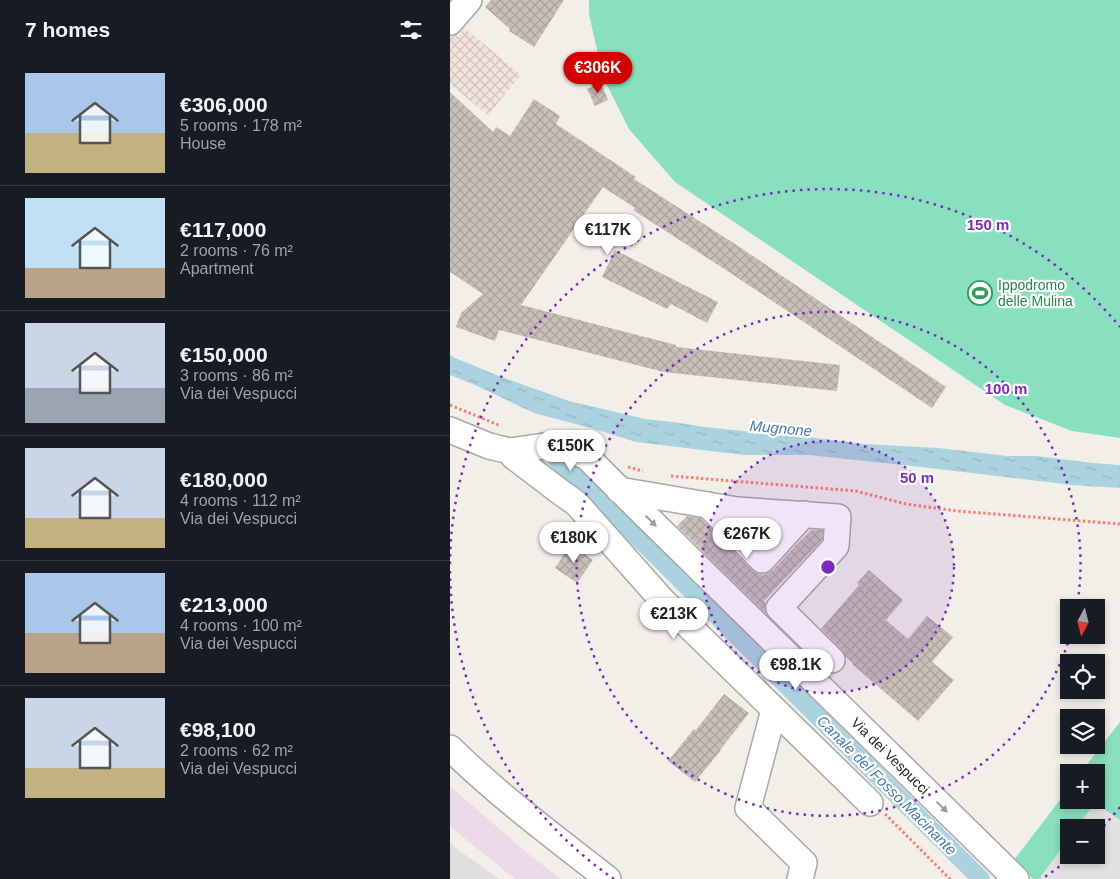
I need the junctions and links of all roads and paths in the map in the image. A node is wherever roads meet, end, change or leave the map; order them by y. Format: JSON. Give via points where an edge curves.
{"nodes":[{"id":1,"x":469,"y":0,"type":"edge"},
{"id":2,"x":450,"y":22,"type":"edge"},
{"id":3,"x":450,"y":430,"type":"edge"},
{"id":4,"x":530,"y":448,"type":"junction"},
{"id":5,"x":649,"y":473,"type":"dead end"},
{"id":6,"x":668,"y":476,"type":"dead end"},
{"id":7,"x":621,"y":478,"type":"junction"},
{"id":8,"x":708,"y":505,"type":"junction"},
{"id":9,"x":804,"y":514,"type":"junction"},
{"id":10,"x":1120,"y":524,"type":"edge"},
{"id":11,"x":832,"y":660,"type":"dead end"},
{"id":12,"x":774,"y":710,"type":"junction"},
{"id":13,"x":450,"y":748,"type":"edge"},
{"id":14,"x":870,"y":803,"type":"joint"},
{"id":15,"x":608,"y":879,"type":"edge"},
{"id":16,"x":800,"y":879,"type":"edge"},
{"id":17,"x":950,"y":879,"type":"edge"},
{"id":18,"x":1016,"y":879,"type":"edge"}],
"edges":[{"from":1,"to":2,"type":"street"},
{"from":3,"to":4,"type":"street","name":"Via dei Vespucci","via":[[489,446]]},
{"from":4,"to":7,"type":"street","name":"Via dei Vespucci","via":[[567,449]]},
{"from":4,"to":12,"type":"street","name":"Via dei Vespucci","via":[[513,456],[577,504],[662,600]]},
{"from":5,"to":7,"type":"path"},
{"from":6,"to":10,"type":"path","via":[[856,490],[906,504],[940,509]]},
{"from":7,"to":8,"type":"street"},
{"from":7,"to":18,"type":"street","name":"Via dei Vespucci","one_way":true},
{"from":8,"to":9,"type":"street"},
{"from":8,"to":9,"type":"street","via":[[762,560]]},
{"from":9,"to":11,"type":"street","via":[[838,517],[836,546],[779,608]]},
{"from":12,"to":14,"type":"street","name":"Via dei Vespucci"},
{"from":12,"to":16,"type":"street","via":[[748,808],[804,863]]},
{"from":13,"to":15,"type":"street","via":[[523,813]]},
{"from":14,"to":17,"type":"path","via":[[875,804]]}]}
